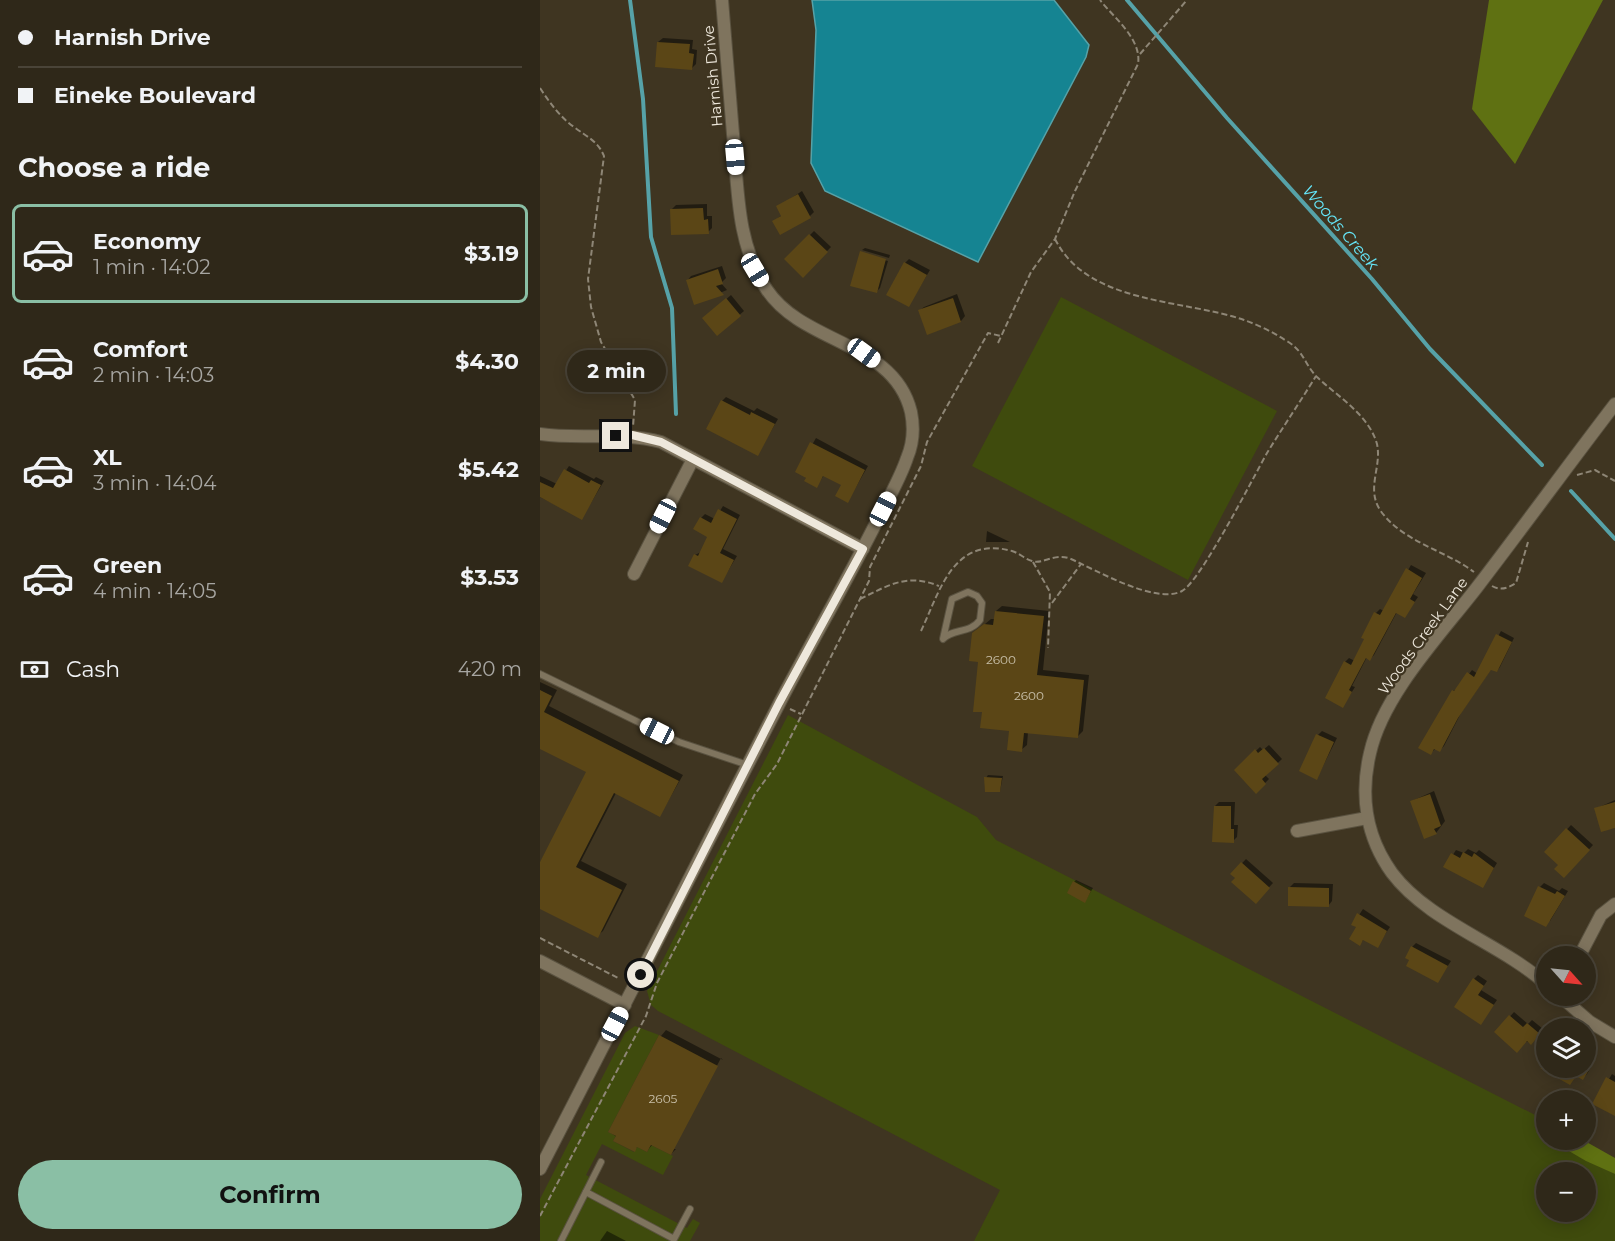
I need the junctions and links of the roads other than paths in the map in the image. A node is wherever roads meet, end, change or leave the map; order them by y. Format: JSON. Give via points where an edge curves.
{"nodes":[{"id":1,"x":722,"y":0,"type":"edge"},
{"id":2,"x":1615,"y":404,"type":"edge"},
{"id":3,"x":540,"y":434,"type":"edge"},
{"id":4,"x":693,"y":459,"type":"junction"},
{"id":5,"x":863,"y":549,"type":"junction"},
{"id":6,"x":634,"y":574,"type":"dead end"},
{"id":7,"x":943,"y":639,"type":"joint"},
{"id":8,"x":540,"y":674,"type":"edge"},
{"id":9,"x":748,"y":765,"type":"junction"},
{"id":10,"x":1367,"y":818,"type":"junction"},
{"id":11,"x":1297,"y":831,"type":"dead end"},
{"id":12,"x":1615,"y":904,"type":"edge"},
{"id":13,"x":1586,"y":946,"type":"edge"},
{"id":14,"x":540,"y":961,"type":"edge"},
{"id":15,"x":1536,"y":976,"type":"edge"},
{"id":16,"x":625,"y":1005,"type":"junction"},
{"id":17,"x":1572,"y":1006,"type":"edge"},
{"id":18,"x":1615,"y":1036,"type":"edge"},
{"id":19,"x":602,"y":1162,"type":"dead end"},
{"id":20,"x":540,"y":1169,"type":"edge"},
{"id":21,"x":586,"y":1192,"type":"junction"},
{"id":22,"x":690,"y":1209,"type":"dead end"},
{"id":23,"x":561,"y":1241,"type":"edge"}],
"edges":[{"from":1,"to":5,"type":"street","name":"Harnish Drive","via":[[742,229],[755,270],[769,293],[796,319],[864,353],[888,370],[900,385],[911,412],[908,456]]},
{"from":2,"to":10,"type":"street","name":"Woods Creek Lane","via":[[1412,672],[1378,727],[1366,771]]},
{"from":3,"to":4,"type":"street","via":[[632,435],[661,442]]},
{"from":4,"to":5,"type":"street"},
{"from":4,"to":6,"type":"street"},
{"from":5,"to":9,"type":"street","name":"Harnish Drive"},
{"from":7,"to":7,"type":"lane","via":[[952,599],[962,593],[977,596],[984,608],[975,626],[948,633]]},
{"from":8,"to":9,"type":"lane","via":[[679,742]]},
{"from":9,"to":16,"type":"street","name":"Harnish Drive"},
{"from":10,"to":11,"type":"street"},
{"from":10,"to":15,"type":"street","name":"Woods Creek Lane","via":[[1385,863],[1407,890]]},
{"from":12,"to":13,"type":"street","via":[[1601,915]]},
{"from":14,"to":16,"type":"street"},
{"from":16,"to":20,"type":"street","name":"Harnish Drive"},
{"from":17,"to":18,"type":"street"},
{"from":19,"to":21,"type":"lane"},
{"from":21,"to":22,"type":"lane","via":[[674,1239]]},
{"from":21,"to":23,"type":"lane"}]}
